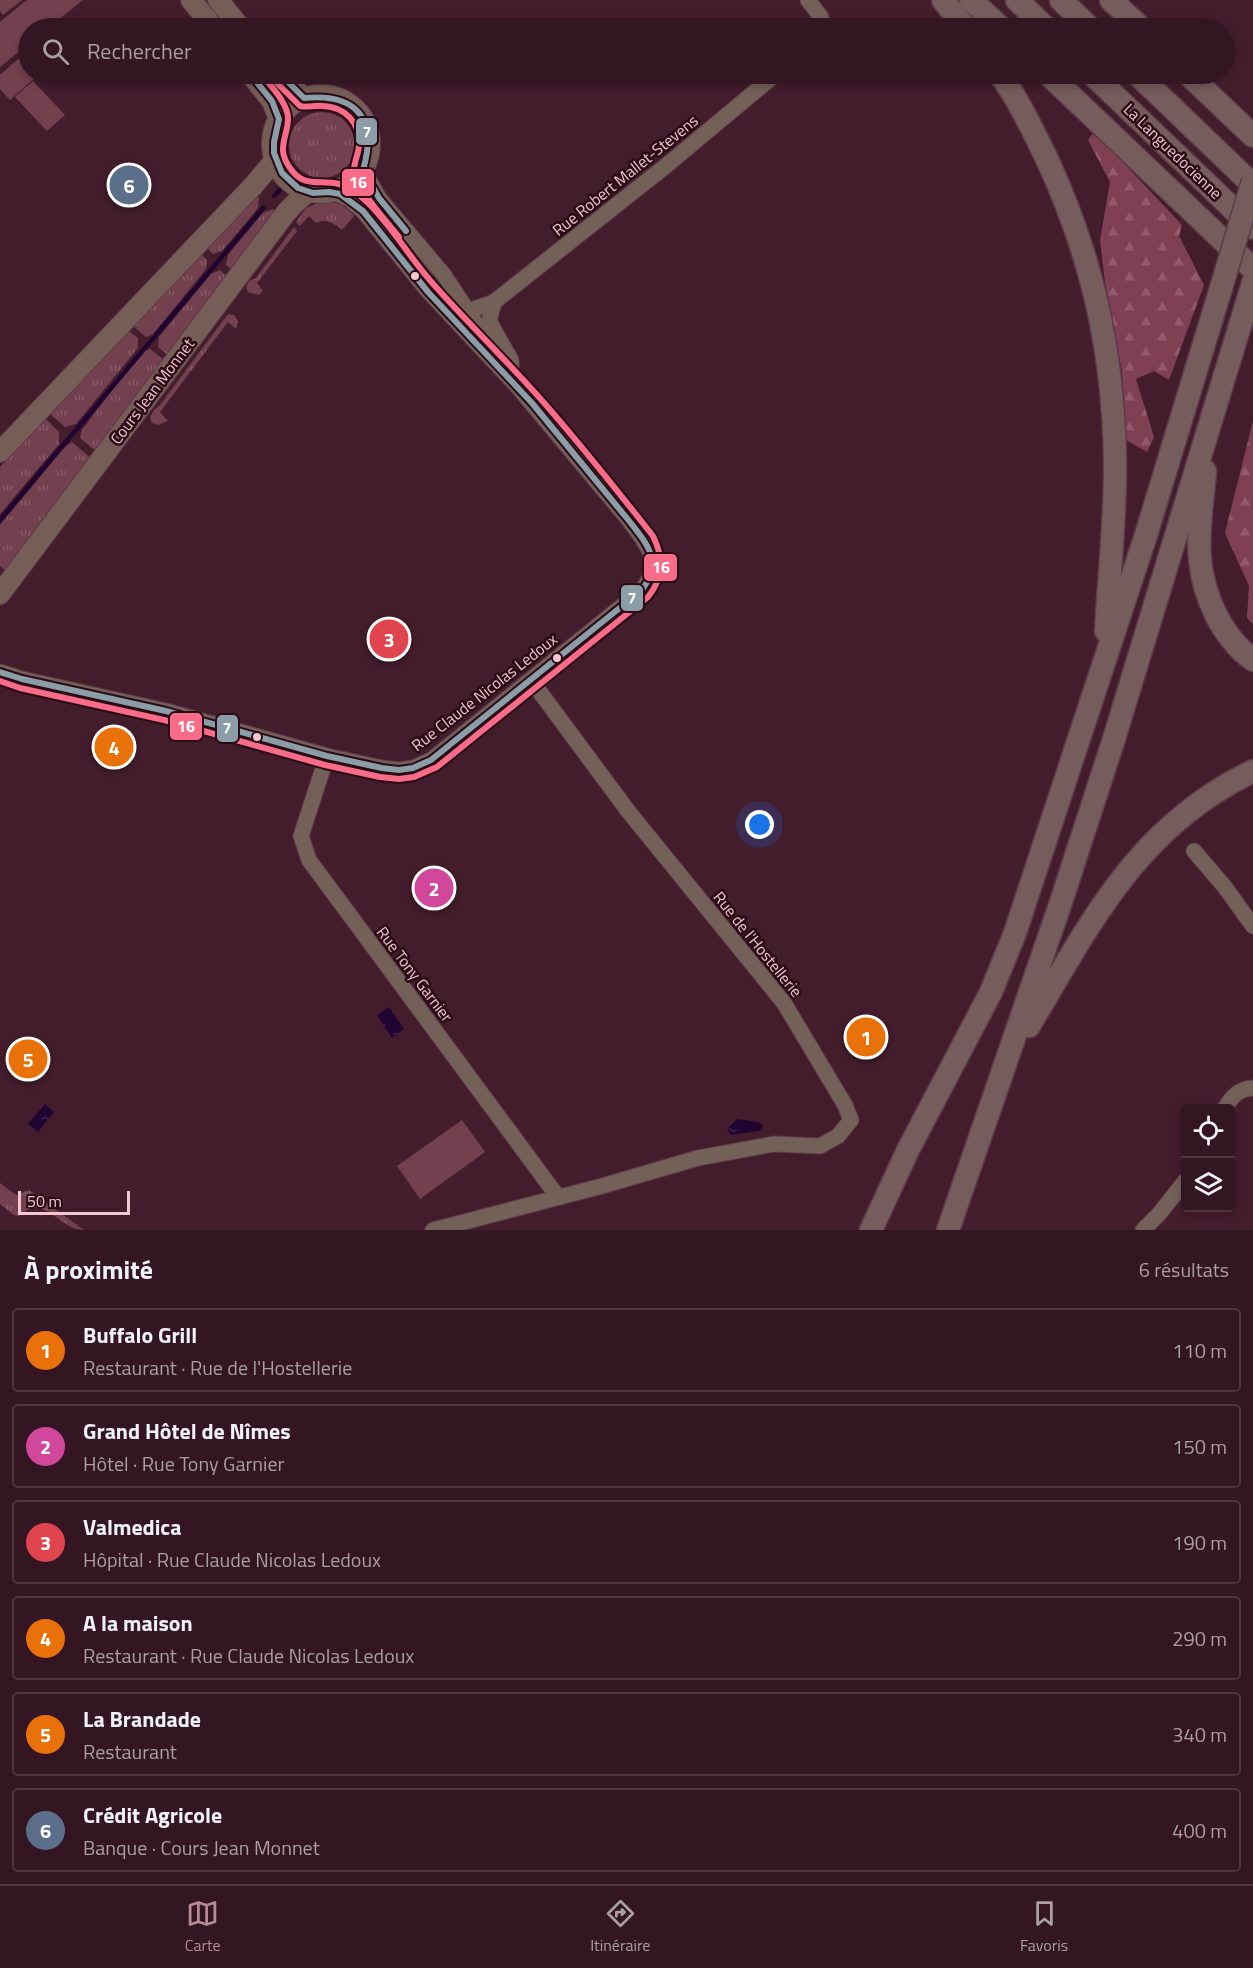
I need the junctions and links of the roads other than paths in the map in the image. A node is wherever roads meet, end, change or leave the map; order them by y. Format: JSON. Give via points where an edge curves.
{"nodes":[{"id":1,"x":191,"y":0,"type":"edge"},
{"id":2,"x":218,"y":0,"type":"edge"},
{"id":3,"x":808,"y":0,"type":"edge"},
{"id":4,"x":943,"y":0,"type":"edge"},
{"id":5,"x":971,"y":0,"type":"edge"},
{"id":6,"x":1017,"y":0,"type":"edge"},
{"id":7,"x":1061,"y":0,"type":"edge"},
{"id":8,"x":1113,"y":1,"type":"edge"},
{"id":9,"x":206,"y":18,"type":"edge"},
{"id":10,"x":233,"y":18,"type":"edge"},
{"id":11,"x":821,"y":18,"type":"edge"},
{"id":12,"x":958,"y":18,"type":"edge"},
{"id":13,"x":990,"y":18,"type":"edge"},
{"id":14,"x":1036,"y":18,"type":"edge"},
{"id":15,"x":1080,"y":18,"type":"edge"},
{"id":16,"x":1131,"y":18,"type":"edge"},
{"id":17,"x":258,"y":84,"type":"edge"},
{"id":18,"x":290,"y":84,"type":"edge"},
{"id":19,"x":764,"y":84,"type":"edge"},
{"id":20,"x":1006,"y":84,"type":"edge"},
{"id":21,"x":1059,"y":84,"type":"edge"},
{"id":22,"x":1102,"y":84,"type":"edge"},
{"id":23,"x":1148,"y":84,"type":"edge"},
{"id":24,"x":1198,"y":84,"type":"edge"},
{"id":25,"x":304,"y":98,"type":"junction"},
{"id":26,"x":279,"y":119,"type":"junction"},
{"id":27,"x":1253,"y":136,"type":"edge"},
{"id":28,"x":275,"y":160,"type":"junction"},
{"id":29,"x":363,"y":170,"type":"junction"},
{"id":30,"x":1253,"y":183,"type":"edge"},
{"id":31,"x":308,"y":192,"type":"junction"},
{"id":32,"x":333,"y":192,"type":"junction"},
{"id":33,"x":1253,"y":228,"type":"edge"},
{"id":34,"x":1253,"y":268,"type":"edge"},
{"id":35,"x":1253,"y":283,"type":"edge"},
{"id":36,"x":494,"y":302,"type":"junction"},
{"id":37,"x":468,"y":311,"type":"junction"},
{"id":38,"x":515,"y":382,"type":"junction"},
{"id":39,"x":1208,"y":430,"type":"junction"},
{"id":40,"x":0,"y":452,"type":"edge"},
{"id":41,"x":0,"y":594,"type":"edge"},
{"id":42,"x":1253,"y":660,"type":"edge"},
{"id":43,"x":0,"y":672,"type":"edge"},
{"id":44,"x":531,"y":680,"type":"junction"},
{"id":45,"x":1096,"y":685,"type":"junction"},
{"id":46,"x":327,"y":756,"type":"junction"},
{"id":47,"x":1253,"y":771,"type":"edge"},
{"id":48,"x":1194,"y":851,"type":"dead end"},
{"id":49,"x":1253,"y":926,"type":"edge"},
{"id":50,"x":1004,"y":1066,"type":"junction"},
{"id":51,"x":1253,"y":1088,"type":"edge"},
{"id":52,"x":1229,"y":1104,"type":"edge"},
{"id":53,"x":1181,"y":1185,"type":"edge"},
{"id":54,"x":558,"y":1197,"type":"junction"},
{"id":55,"x":433,"y":1230,"type":"edge"},
{"id":56,"x":871,"y":1230,"type":"edge"},
{"id":57,"x":948,"y":1230,"type":"edge"},
{"id":58,"x":1143,"y":1230,"type":"edge"}],
"edges":[{"from":1,"to":9,"type":"main road"},
{"from":2,"to":10,"type":"main road"},
{"from":3,"to":11,"type":"street"},
{"from":4,"to":12,"type":"highway"},
{"from":5,"to":13,"type":"highway"},
{"from":6,"to":14,"type":"highway"},
{"from":7,"to":15,"type":"highway"},
{"from":8,"to":16,"type":"highway"},
{"from":17,"to":26,"type":"main road","via":[[272,101]]},
{"from":18,"to":25,"type":"main road"},
{"from":19,"to":36,"type":"street","name":"Rue Robert Mallet-Stevens"},
{"from":20,"to":45,"type":"highway","via":[[1038,140],[1073,218],[1104,332],[1115,461],[1106,635]]},
{"from":21,"to":34,"type":"highway"},
{"from":22,"to":33,"type":"highway","name":"La Languedocienne"},
{"from":23,"to":30,"type":"highway","name":"La Languedocienne"},
{"from":24,"to":27,"type":"highway"},
{"from":25,"to":26,"type":"main road"},
{"from":25,"to":29,"type":"main road","via":[[334,96],[359,112],[370,141]]},
{"from":26,"to":28,"type":"main road","via":[[272,146]]},
{"from":28,"to":31,"type":"main road","via":[[282,174]]},
{"from":28,"to":40,"type":"main road"},
{"from":29,"to":32,"type":"main road","via":[[355,180]]},
{"from":29,"to":37,"type":"street","via":[[379,198],[444,275]]},
{"from":30,"to":45,"type":"highway","bridge":true},
{"from":31,"to":32,"type":"main road"},
{"from":31,"to":41,"type":"main road","name":"Cours Jean Monnet","via":[[285,214]]},
{"from":32,"to":38,"type":"street","via":[[363,211],[426,290]]},
{"from":35,"to":39,"type":"highway"},
{"from":36,"to":37,"type":"street","name":"Rue Robert Mallet-Stevens"},
{"from":36,"to":38,"type":"street","via":[[489,321],[511,360]]},
{"from":37,"to":38,"type":"street"},
{"from":38,"to":44,"type":"street","name":"Rue Claude Nicolas Ledoux","via":[[646,542],[654,561],[650,579],[642,590]]},
{"from":39,"to":42,"type":"highway","via":[[1200,538],[1204,582],[1209,600],[1230,638]]},
{"from":39,"to":50,"type":"highway","via":[[1113,742]]},
{"from":43,"to":46,"type":"street","name":"Rue Claude Nicolas Ledoux","via":[[166,711]]},
{"from":44,"to":46,"type":"street","name":"Rue Claude Nicolas Ledoux","via":[[431,760],[413,768],[399,770]]},
{"from":44,"to":54,"type":"street","name":"Rue de l'Hostellerie","via":[[628,811],[784,1003],[851,1120],[838,1136],[820,1146],[774,1144],[698,1158]]},
{"from":45,"to":56,"type":"highway","via":[[995,983]]},
{"from":46,"to":54,"type":"street","name":"Rue Tony Garnier","via":[[301,836],[309,860]]},
{"from":47,"to":50,"type":"highway","via":[[1195,804],[1128,869],[1105,899]]},
{"from":48,"to":49,"type":"street"},
{"from":50,"to":57,"type":"highway"},
{"from":51,"to":52,"type":"street","via":[[1237,1092]]},
{"from":53,"to":58,"type":"street"},
{"from":54,"to":55,"type":"street","name":"Rue de l'Hostellerie"}]}
